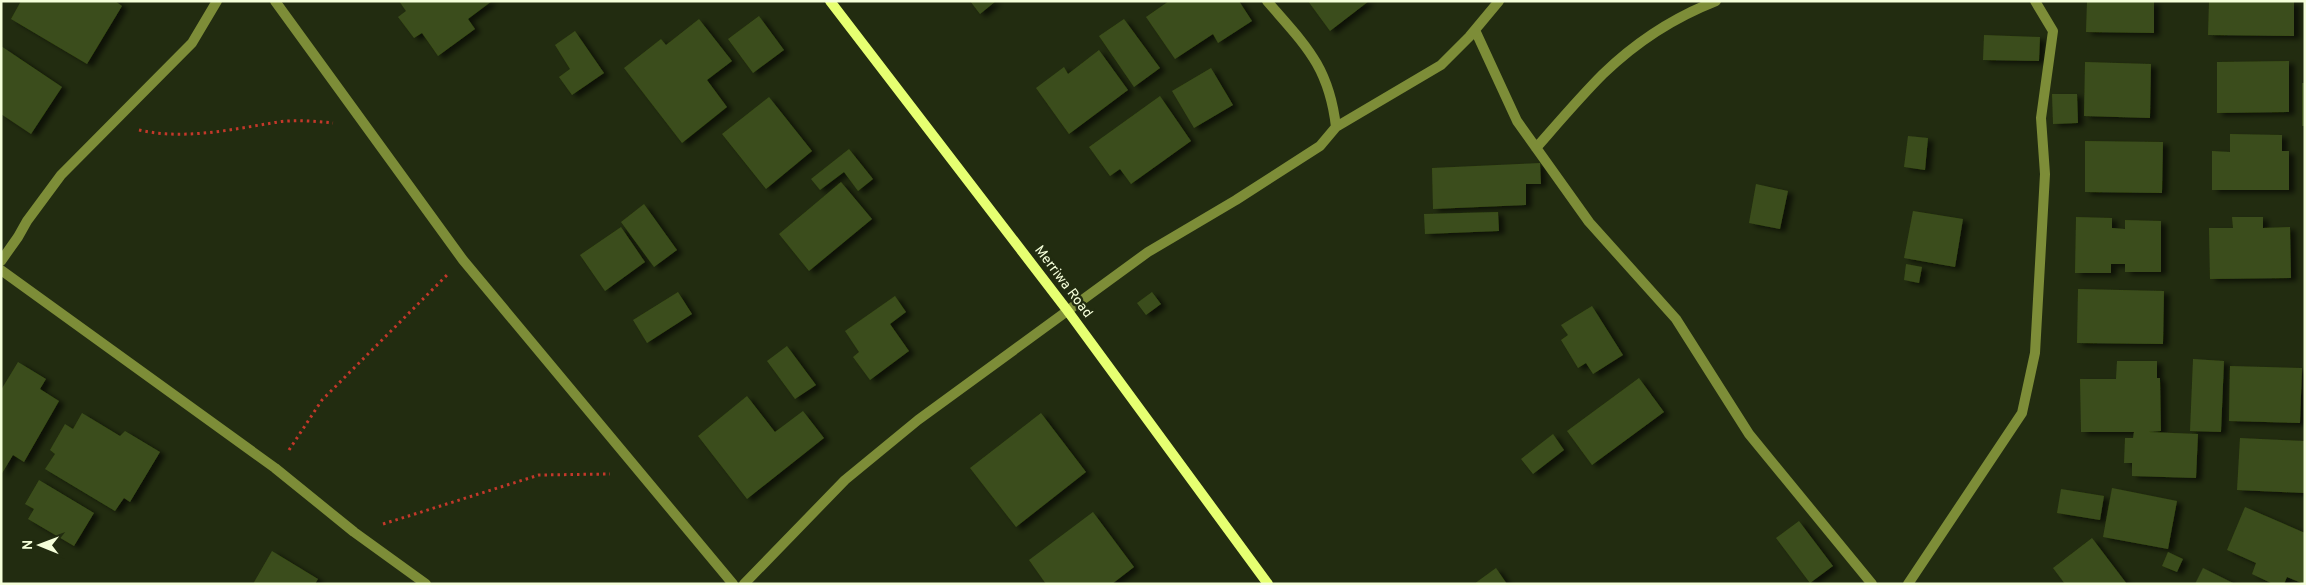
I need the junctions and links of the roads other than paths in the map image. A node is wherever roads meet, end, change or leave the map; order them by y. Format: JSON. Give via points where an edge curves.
{"nodes":[{"id":1,"x":217,"y":1,"type":"edge"},
{"id":2,"x":275,"y":1,"type":"edge"},
{"id":3,"x":830,"y":1,"type":"edge"},
{"id":4,"x":1267,"y":1,"type":"edge"},
{"id":5,"x":1499,"y":1,"type":"edge"},
{"id":6,"x":1716,"y":1,"type":"edge"},
{"id":7,"x":2035,"y":1,"type":"edge"},
{"id":8,"x":1475,"y":30,"type":"junction"},
{"id":9,"x":1336,"y":127,"type":"junction"},
{"id":10,"x":1536,"y":148,"type":"junction"},
{"id":11,"x":1,"y":261,"type":"edge"},
{"id":12,"x":1,"y":270,"type":"edge"},
{"id":13,"x":1067,"y":310,"type":"junction"},
{"id":14,"x":426,"y":584,"type":"edge"},
{"id":15,"x":732,"y":584,"type":"edge"},
{"id":16,"x":744,"y":584,"type":"edge"},
{"id":17,"x":1268,"y":584,"type":"edge"},
{"id":18,"x":1872,"y":584,"type":"edge"},
{"id":19,"x":1908,"y":584,"type":"edge"}],
"edges":[{"from":1,"to":11,"type":"street","via":[[192,44],[61,175]]},
{"from":2,"to":15,"type":"street","via":[[463,260]]},
{"from":3,"to":13,"type":"street","name":"Merriwa Road"},
{"from":4,"to":9,"type":"street","via":[[1310,50],[1329,89]]},
{"from":5,"to":8,"type":"street"},
{"from":6,"to":10,"type":"street","via":[[1685,14],[1604,73]]},
{"from":7,"to":19,"type":"street","via":[[2054,31],[2040,118],[2045,174],[2035,353],[2022,413]]},
{"from":8,"to":9,"type":"street","via":[[1441,65]]},
{"from":8,"to":10,"type":"street","via":[[1517,121]]},
{"from":9,"to":13,"type":"street","via":[[1320,146],[1148,252]]},
{"from":10,"to":18,"type":"street","via":[[1589,222],[1676,319],[1749,434]]},
{"from":12,"to":14,"type":"street","via":[[275,468],[354,532]]},
{"from":13,"to":16,"type":"street","via":[[918,420],[845,480]]},
{"from":13,"to":17,"type":"street","name":"Merriwa Road"}]}
